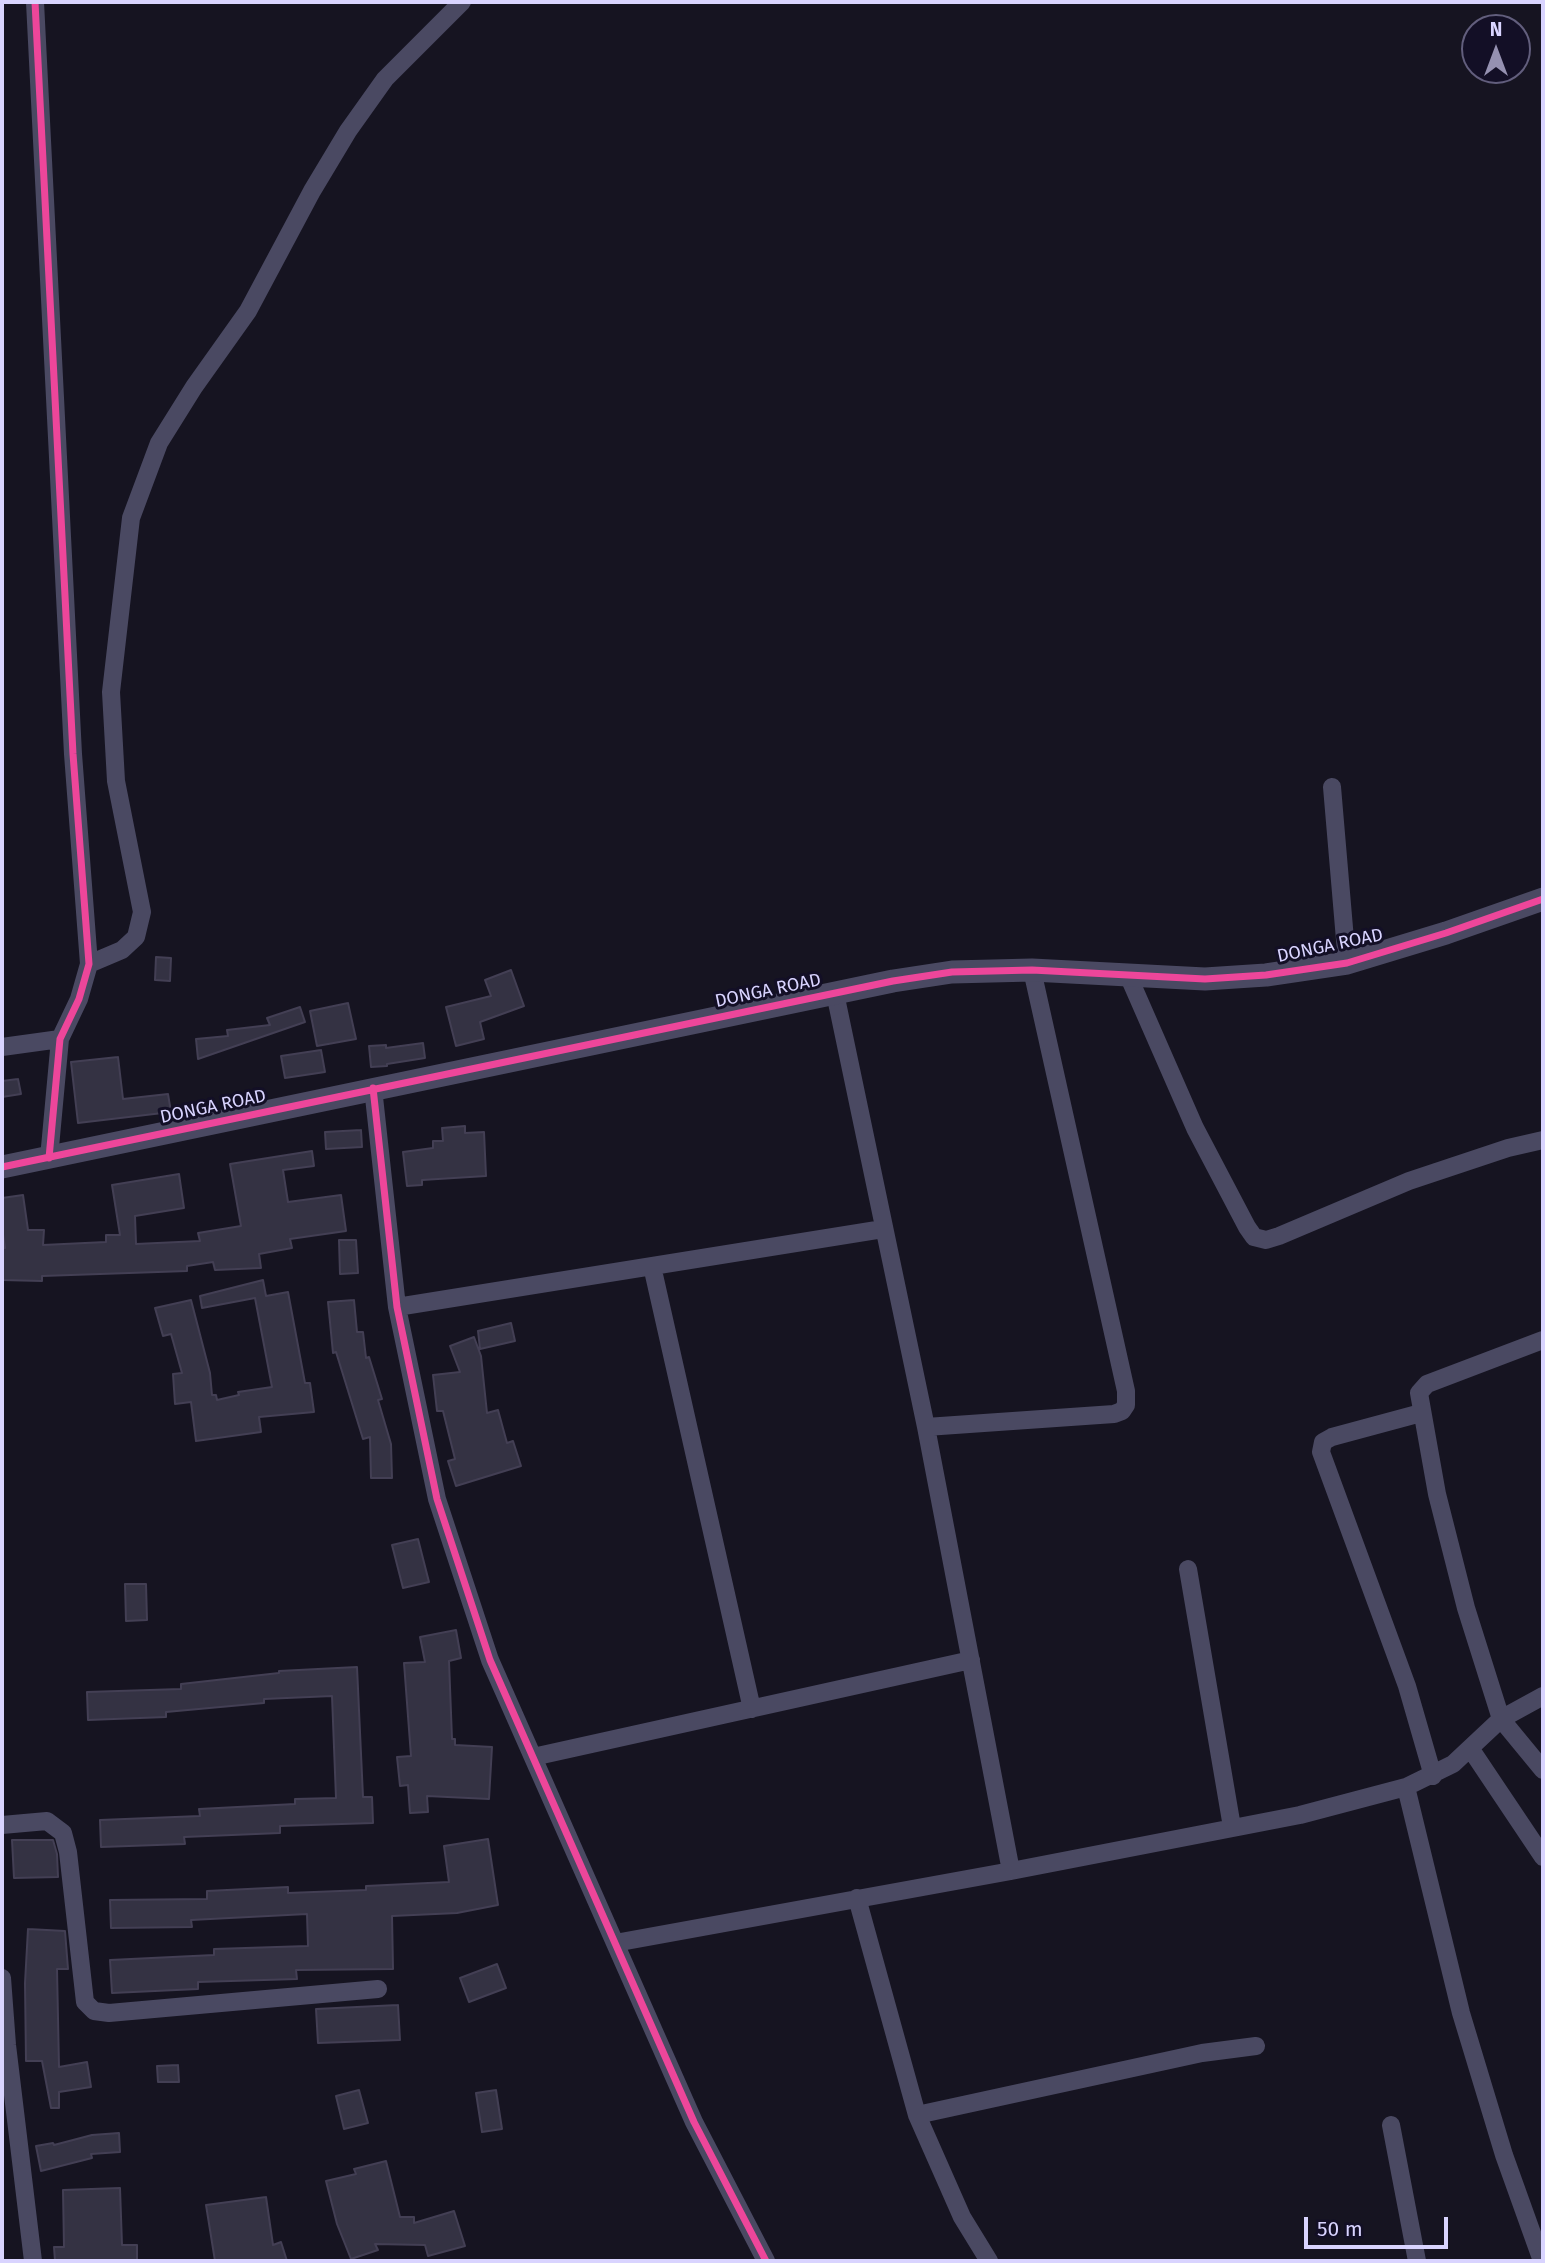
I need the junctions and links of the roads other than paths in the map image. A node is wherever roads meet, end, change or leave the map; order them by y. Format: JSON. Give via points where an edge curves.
{"nodes":[{"id":1,"x":36,"y":2,"type":"edge"},
{"id":2,"x":461,"y":2,"type":"edge"},
{"id":3,"x":1332,"y":787,"type":"dead end"},
{"id":4,"x":1543,"y":899,"type":"edge"},
{"id":5,"x":1347,"y":962,"type":"junction"},
{"id":6,"x":89,"y":964,"type":"junction"},
{"id":7,"x":1032,"y":970,"type":"junction"},
{"id":8,"x":1128,"y":975,"type":"junction"},
{"id":9,"x":835,"y":993,"type":"junction"},
{"id":10,"x":60,"y":1039,"type":"junction"},
{"id":11,"x":2,"y":1047,"type":"edge"},
{"id":12,"x":373,"y":1088,"type":"junction"},
{"id":13,"x":1543,"y":1140,"type":"edge"},
{"id":14,"x":49,"y":1158,"type":"junction"},
{"id":15,"x":2,"y":1167,"type":"edge"},
{"id":16,"x":883,"y":1229,"type":"junction"},
{"id":17,"x":652,"y":1266,"type":"junction"},
{"id":18,"x":397,"y":1307,"type":"junction"},
{"id":19,"x":1543,"y":1340,"type":"edge"},
{"id":20,"x":1421,"y":1413,"type":"junction"},
{"id":21,"x":926,"y":1427,"type":"junction"},
{"id":22,"x":1188,"y":1569,"type":"dead end"},
{"id":23,"x":971,"y":1660,"type":"junction"},
{"id":24,"x":1543,"y":1696,"type":"edge"},
{"id":25,"x":752,"y":1709,"type":"junction"},
{"id":26,"x":1501,"y":1719,"type":"junction"},
{"id":27,"x":1470,"y":1748,"type":"junction"},
{"id":28,"x":533,"y":1757,"type":"junction"},
{"id":29,"x":1543,"y":1770,"type":"edge"},
{"id":30,"x":1433,"y":1776,"type":"junction"},
{"id":31,"x":1406,"y":1787,"type":"junction"},
{"id":32,"x":2,"y":1825,"type":"edge"},
{"id":33,"x":1232,"y":1828,"type":"junction"},
{"id":34,"x":1543,"y":1857,"type":"edge"},
{"id":35,"x":1011,"y":1871,"type":"junction"},
{"id":36,"x":857,"y":1898,"type":"junction"},
{"id":37,"x":615,"y":1943,"type":"junction"},
{"id":38,"x":2,"y":1978,"type":"edge"},
{"id":39,"x":378,"y":1989,"type":"dead end"},
{"id":40,"x":5,"y":2045,"type":"edge"},
{"id":41,"x":1256,"y":2046,"type":"dead end"},
{"id":42,"x":917,"y":2115,"type":"junction"},
{"id":43,"x":1391,"y":2125,"type":"dead end"},
{"id":44,"x":33,"y":2261,"type":"edge"},
{"id":45,"x":766,"y":2261,"type":"edge"},
{"id":46,"x":989,"y":2261,"type":"edge"},
{"id":47,"x":1417,"y":2261,"type":"edge"},
{"id":48,"x":1542,"y":2261,"type":"edge"}],
"edges":[{"from":1,"to":6,"type":"street","via":[[73,754]]},
{"from":2,"to":6,"type":"street","via":[[386,79],[348,131],[248,311],[159,443],[131,518],[111,692],[116,781],[142,912],[136,937],[122,950]]},
{"from":3,"to":5,"type":"street"},
{"from":4,"to":5,"type":"street","name":"DONGA ROAD"},
{"from":5,"to":8,"type":"street","name":"DONGA ROAD","via":[[1205,979]]},
{"from":6,"to":10,"type":"street"},
{"from":7,"to":8,"type":"street","name":"DONGA ROAD"},
{"from":7,"to":9,"type":"street","name":"DONGA ROAD","via":[[953,972]]},
{"from":7,"to":21,"type":"street","via":[[1126,1405],[1114,1414]]},
{"from":8,"to":13,"type":"street","via":[[1195,1128],[1254,1237],[1279,1236],[1409,1181]]},
{"from":9,"to":12,"type":"street","name":"DONGA ROAD"},
{"from":9,"to":16,"type":"street"},
{"from":10,"to":11,"type":"street"},
{"from":10,"to":14,"type":"street"},
{"from":12,"to":14,"type":"street","name":"DONGA ROAD"},
{"from":12,"to":18,"type":"street"},
{"from":14,"to":15,"type":"street","name":"DONGA ROAD"},
{"from":16,"to":17,"type":"street"},
{"from":16,"to":21,"type":"street"},
{"from":17,"to":18,"type":"street"},
{"from":17,"to":25,"type":"street"},
{"from":18,"to":28,"type":"street","via":[[437,1499],[490,1660]]},
{"from":19,"to":20,"type":"street","via":[[1427,1384],[1419,1393]]},
{"from":20,"to":26,"type":"street","via":[[1465,1608]]},
{"from":20,"to":30,"type":"street","via":[[1332,1437],[1323,1442],[1321,1452],[1407,1686]]},
{"from":21,"to":23,"type":"street"},
{"from":22,"to":33,"type":"street"},
{"from":23,"to":25,"type":"street"},
{"from":23,"to":35,"type":"street"},
{"from":24,"to":26,"type":"street"},
{"from":25,"to":28,"type":"street"},
{"from":26,"to":27,"type":"street"},
{"from":26,"to":29,"type":"street"},
{"from":27,"to":30,"type":"street"},
{"from":27,"to":34,"type":"street"},
{"from":28,"to":37,"type":"street"},
{"from":30,"to":31,"type":"street"},
{"from":31,"to":33,"type":"street"},
{"from":31,"to":48,"type":"street","via":[[1461,2013]]},
{"from":32,"to":39,"type":"street","via":[[47,1821],[63,1832],[85,2002],[94,2011]]},
{"from":33,"to":35,"type":"street"},
{"from":35,"to":36,"type":"street"},
{"from":36,"to":37,"type":"street"},
{"from":36,"to":42,"type":"street"},
{"from":37,"to":45,"type":"street","via":[[694,2122]]},
{"from":38,"to":40,"type":"street"},
{"from":40,"to":44,"type":"street"},
{"from":41,"to":42,"type":"street","via":[[1202,2053]]},
{"from":42,"to":46,"type":"street","via":[[962,2217]]},
{"from":43,"to":47,"type":"street"}]}
